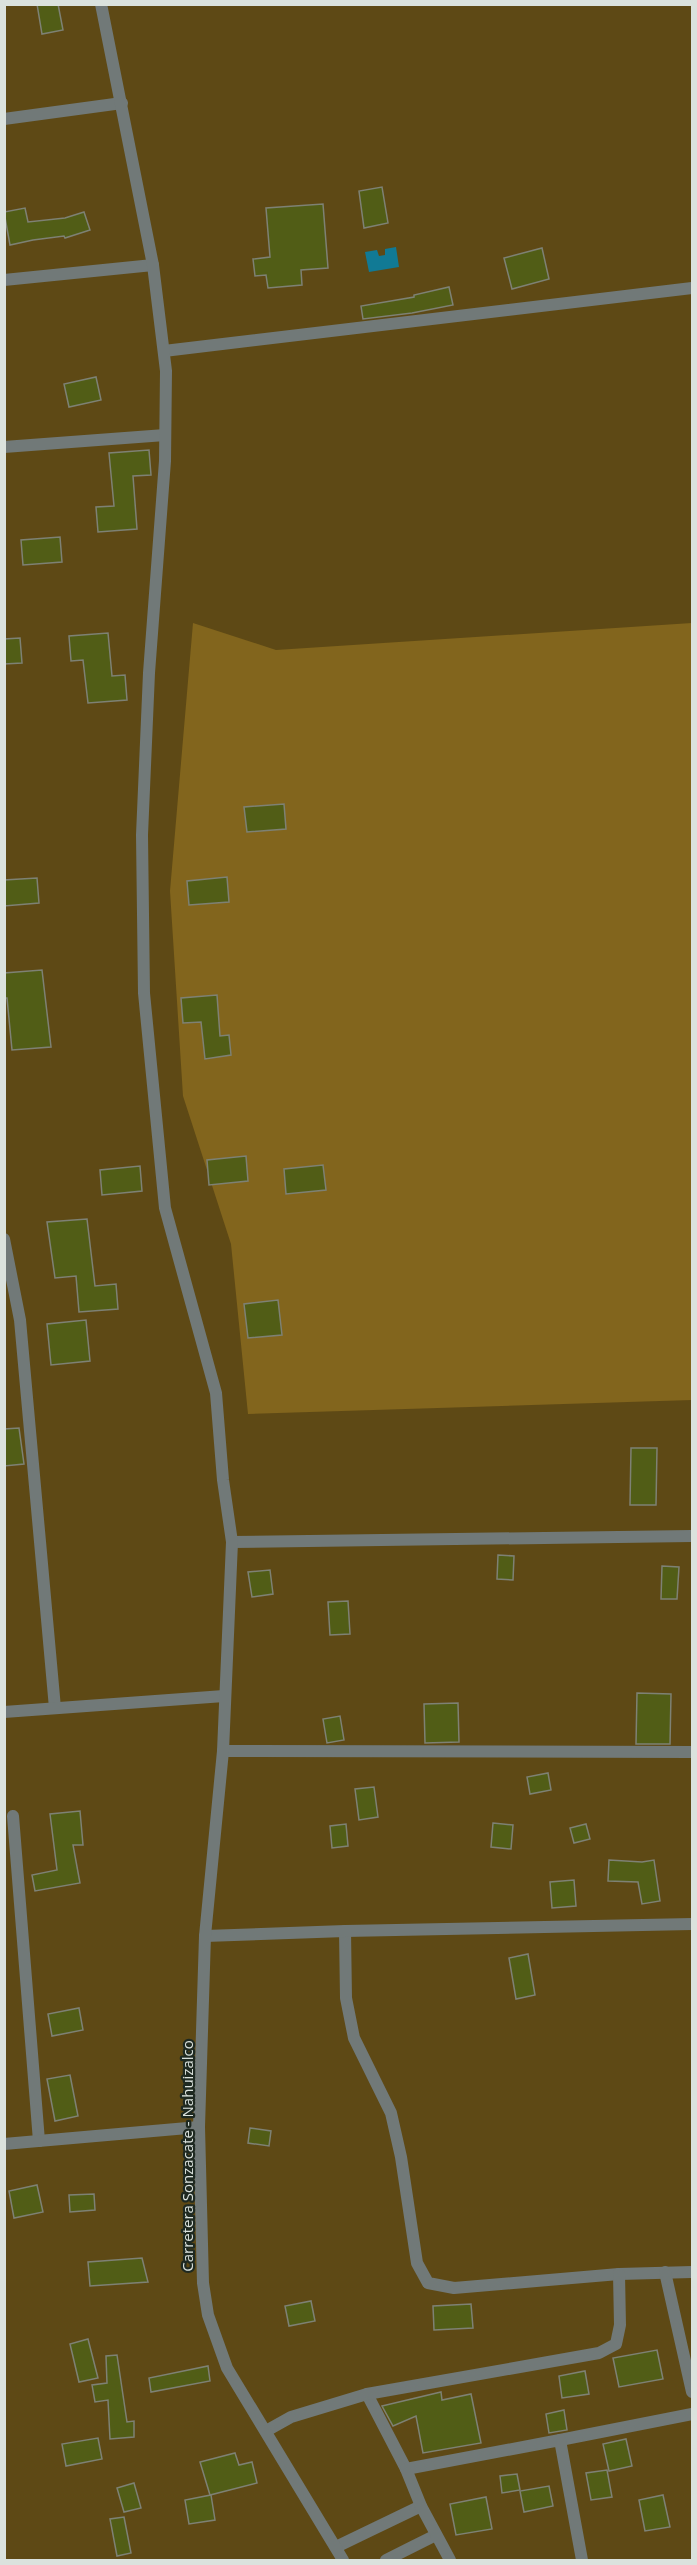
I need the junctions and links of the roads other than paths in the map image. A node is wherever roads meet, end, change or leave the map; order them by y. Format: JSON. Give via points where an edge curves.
{"nodes":[{"id":1,"x":100,"y":4,"type":"edge"},
{"id":2,"x":122,"y":103,"type":"junction"},
{"id":3,"x":4,"y":119,"type":"edge"},
{"id":4,"x":153,"y":265,"type":"junction"},
{"id":5,"x":4,"y":280,"type":"edge"},
{"id":6,"x":693,"y":288,"type":"edge"},
{"id":7,"x":164,"y":351,"type":"junction"},
{"id":8,"x":165,"y":435,"type":"junction"},
{"id":9,"x":4,"y":447,"type":"edge"},
{"id":10,"x":4,"y":1239,"type":"edge"},
{"id":11,"x":693,"y":1536,"type":"edge"},
{"id":12,"x":232,"y":1542,"type":"junction"},
{"id":13,"x":224,"y":1696,"type":"junction"},
{"id":14,"x":55,"y":1708,"type":"junction"},
{"id":15,"x":4,"y":1712,"type":"edge"},
{"id":16,"x":223,"y":1751,"type":"junction"},
{"id":17,"x":693,"y":1752,"type":"edge"},
{"id":18,"x":13,"y":1816,"type":"dead end"},
{"id":19,"x":693,"y":1924,"type":"edge"},
{"id":20,"x":345,"y":1931,"type":"junction"},
{"id":21,"x":205,"y":1936,"type":"junction"},
{"id":22,"x":199,"y":2127,"type":"junction"},
{"id":23,"x":39,"y":2141,"type":"junction"},
{"id":24,"x":4,"y":2144,"type":"edge"},
{"id":25,"x":665,"y":2272,"type":"junction"},
{"id":26,"x":693,"y":2272,"type":"edge"},
{"id":27,"x":619,"y":2274,"type":"junction"},
{"id":28,"x":693,"y":2392,"type":"edge"},
{"id":29,"x":367,"y":2394,"type":"junction"},
{"id":30,"x":693,"y":2414,"type":"edge"},
{"id":31,"x":266,"y":2430,"type":"junction"},
{"id":32,"x":560,"y":2440,"type":"junction"},
{"id":33,"x":406,"y":2469,"type":"junction"},
{"id":34,"x":421,"y":2506,"type":"junction"},
{"id":35,"x":436,"y":2535,"type":"junction"},
{"id":36,"x":336,"y":2547,"type":"junction"},
{"id":37,"x":343,"y":2560,"type":"edge"},
{"id":38,"x":386,"y":2560,"type":"edge"},
{"id":39,"x":450,"y":2560,"type":"edge"},
{"id":40,"x":582,"y":2560,"type":"edge"}],
"edges":[{"from":1,"to":2,"type":"street","name":"Carretera Sonzacate - Nahuizalco"},
{"from":2,"to":3,"type":"street"},
{"from":2,"to":4,"type":"street","name":"Carretera Sonzacate - Nahuizalco"},
{"from":4,"to":5,"type":"street"},
{"from":4,"to":7,"type":"street","name":"Carretera Sonzacate - Nahuizalco"},
{"from":6,"to":7,"type":"street"},
{"from":7,"to":8,"type":"street","name":"Carretera Sonzacate - Nahuizalco"},
{"from":8,"to":9,"type":"street"},
{"from":8,"to":12,"type":"street","name":"Carretera Sonzacate - Nahuizalco","via":[[142,835],[144,993],[165,1208],[216,1394]]},
{"from":10,"to":14,"type":"street","via":[[20,1320]]},
{"from":11,"to":12,"type":"street"},
{"from":12,"to":13,"type":"street","name":"Carretera Sonzacate - Nahuizalco"},
{"from":13,"to":14,"type":"street"},
{"from":13,"to":16,"type":"street","name":"Carretera Sonzacate - Nahuizalco"},
{"from":14,"to":15,"type":"street"},
{"from":16,"to":17,"type":"street"},
{"from":16,"to":21,"type":"street","name":"Carretera Sonzacate - Nahuizalco"},
{"from":18,"to":23,"type":"street"},
{"from":19,"to":20,"type":"street"},
{"from":20,"to":21,"type":"street"},
{"from":20,"to":27,"type":"street","via":[[346,1998],[354,2038],[391,2113],[417,2263],[428,2283],[454,2288]]},
{"from":21,"to":22,"type":"street","name":"Carretera Sonzacate - Nahuizalco"},
{"from":22,"to":23,"type":"street"},
{"from":22,"to":31,"type":"street","name":"Carretera Sonzacate - Nahuizalco","via":[[201,2251],[208,2315],[227,2368]]},
{"from":23,"to":24,"type":"street"},
{"from":25,"to":26,"type":"street"},
{"from":25,"to":27,"type":"street"},
{"from":25,"to":28,"type":"street"},
{"from":27,"to":29,"type":"street","via":[[620,2325],[616,2344],[599,2353]]},
{"from":29,"to":31,"type":"street","via":[[291,2417]]},
{"from":29,"to":33,"type":"street"},
{"from":30,"to":32,"type":"street"},
{"from":31,"to":36,"type":"street","name":"Carretera Sonzacate - Nahuizalco"},
{"from":32,"to":33,"type":"street"},
{"from":32,"to":40,"type":"street"},
{"from":33,"to":34,"type":"street"},
{"from":34,"to":35,"type":"street"},
{"from":34,"to":36,"type":"street"},
{"from":35,"to":38,"type":"street"},
{"from":35,"to":39,"type":"street"},
{"from":36,"to":37,"type":"street","name":"Carretera Sonzacate - Nahuizalco"}]}
